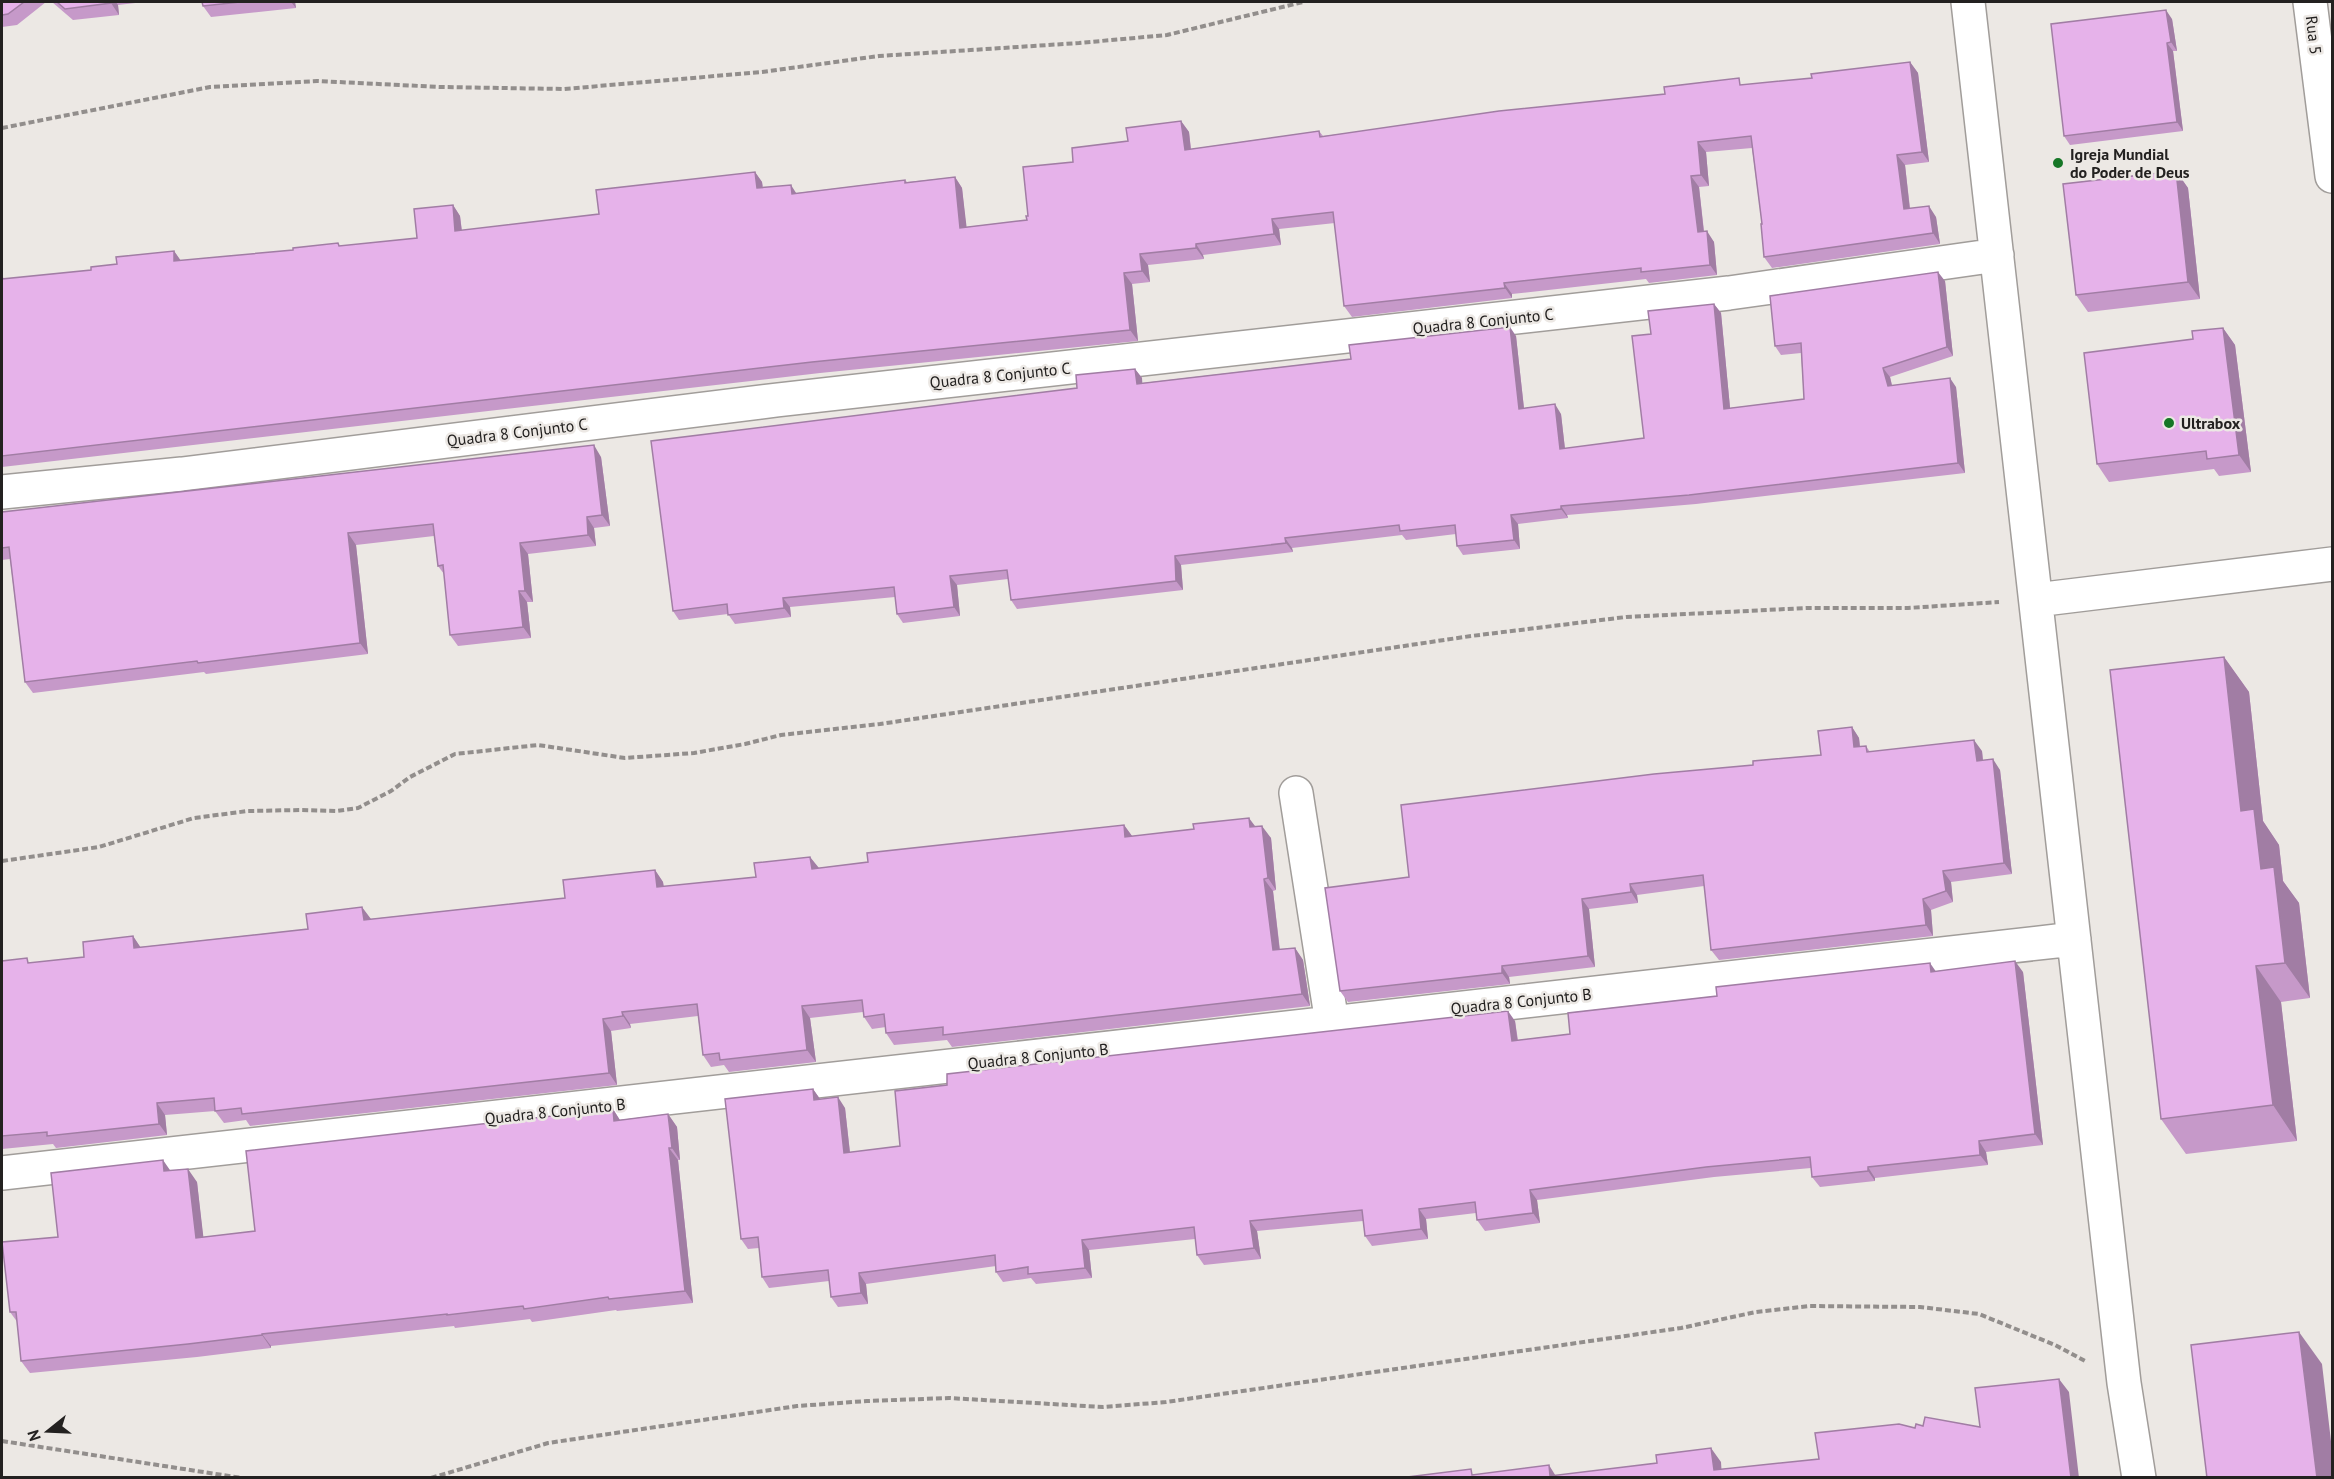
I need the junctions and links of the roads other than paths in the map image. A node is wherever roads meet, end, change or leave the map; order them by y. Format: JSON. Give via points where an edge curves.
{"nodes":[{"id":1,"x":1968,"y":2,"type":"edge"},
{"id":2,"x":2310,"y":2,"type":"edge"},
{"id":3,"x":2332,"y":176,"type":"edge"},
{"id":4,"x":1997,"y":255,"type":"junction"},
{"id":5,"x":2,"y":492,"type":"edge"},
{"id":6,"x":2332,"y":564,"type":"edge"},
{"id":7,"x":2036,"y":600,"type":"junction"},
{"id":8,"x":1296,"y":794,"type":"dead end"},
{"id":9,"x":2074,"y":939,"type":"junction"},
{"id":10,"x":1332,"y":1023,"type":"junction"},
{"id":11,"x":2,"y":1173,"type":"edge"},
{"id":12,"x":2139,"y":1478,"type":"edge"}],
"edges":[{"from":1,"to":4,"type":"street"},
{"from":2,"to":3,"type":"street","name":"Rua 5"},
{"from":4,"to":5,"type":"street","name":"Quadra 8 Conjunto C","via":[[1729,293]]},
{"from":4,"to":7,"type":"street"},
{"from":6,"to":7,"type":"street"},
{"from":7,"to":9,"type":"street"},
{"from":8,"to":10,"type":"street"},
{"from":9,"to":10,"type":"street","name":"Quadra 8 Conjunto B"},
{"from":9,"to":12,"type":"street","via":[[2124,1383]]},
{"from":10,"to":11,"type":"street","name":"Quadra 8 Conjunto B"}]}
